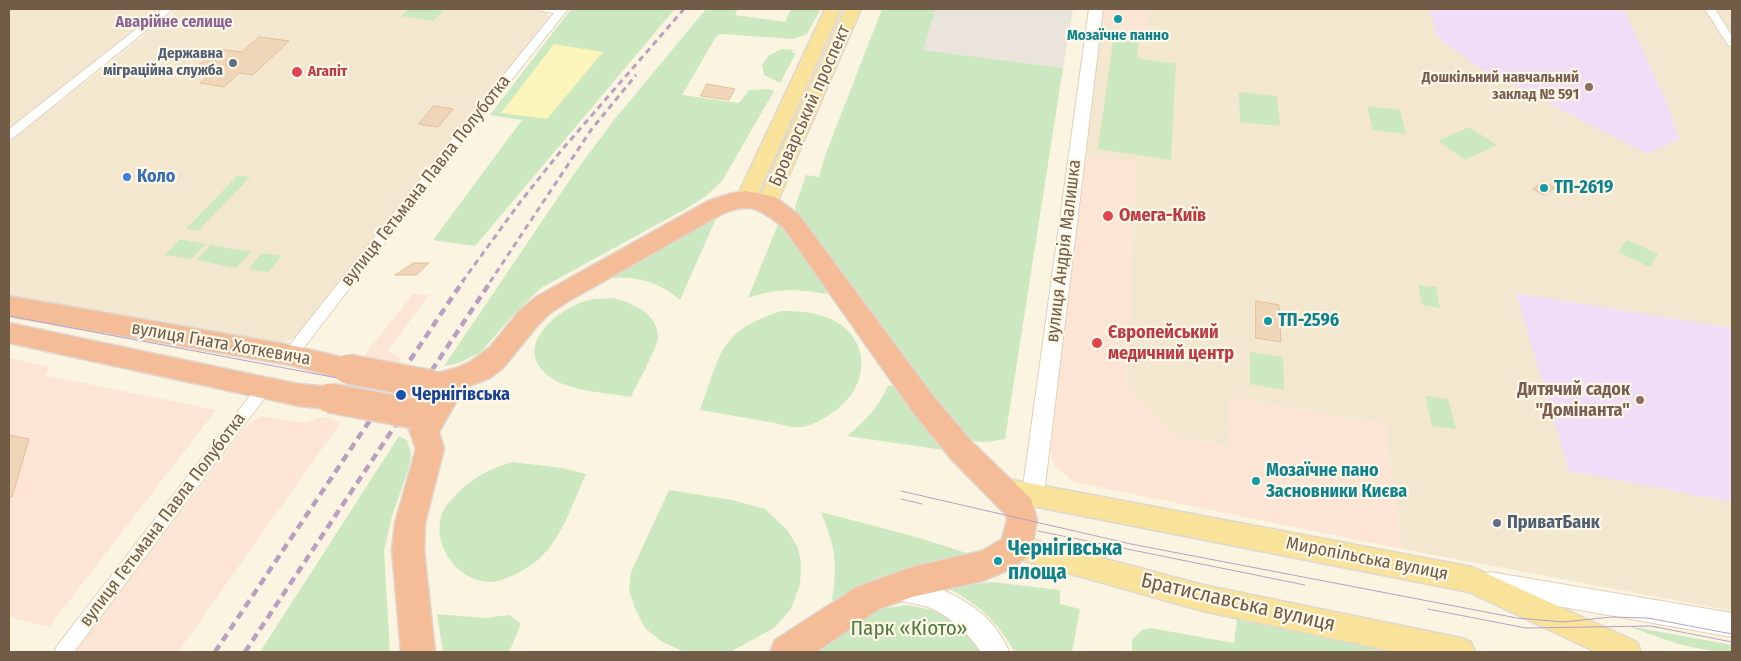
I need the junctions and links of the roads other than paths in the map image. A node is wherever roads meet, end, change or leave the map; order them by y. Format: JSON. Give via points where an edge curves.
{"nodes":[{"id":1,"x":168,"y":9,"type":"edge"},
{"id":2,"x":545,"y":9,"type":"edge"},
{"id":3,"x":833,"y":9,"type":"edge"},
{"id":4,"x":853,"y":9,"type":"edge"},
{"id":5,"x":1096,"y":9,"type":"edge"},
{"id":6,"x":1710,"y":9,"type":"edge"},
{"id":7,"x":563,"y":10,"type":"edge"},
{"id":8,"x":1732,"y":42,"type":"edge"},
{"id":9,"x":9,"y":135,"type":"edge"},
{"id":10,"x":756,"y":201,"type":"junction"},
{"id":11,"x":9,"y":306,"type":"edge"},
{"id":12,"x":9,"y":332,"type":"edge"},
{"id":13,"x":290,"y":355,"type":"junction"},
{"id":14,"x":443,"y":383,"type":"junction"},
{"id":15,"x":264,"y":388,"type":"junction"},
{"id":16,"x":420,"y":422,"type":"junction"},
{"id":17,"x":1002,"y":489,"type":"junction"},
{"id":18,"x":1033,"y":494,"type":"junction"},
{"id":19,"x":1016,"y":547,"type":"junction"},
{"id":20,"x":1472,"y":580,"type":"junction"},
{"id":21,"x":891,"y":589,"type":"junction"},
{"id":22,"x":1732,"y":625,"type":"edge"},
{"id":23,"x":63,"y":652,"type":"edge"},
{"id":24,"x":418,"y":652,"type":"edge"},
{"id":25,"x":787,"y":652,"type":"edge"},
{"id":26,"x":996,"y":652,"type":"edge"},
{"id":27,"x":1461,"y":652,"type":"edge"},
{"id":28,"x":1627,"y":652,"type":"edge"}],
"edges":[{"from":1,"to":9,"type":"street"},
{"from":2,"to":7,"type":"street"},
{"from":3,"to":10,"type":"main road","name":"Броварський проспект"},
{"from":4,"to":10,"type":"main road","name":"Броварський проспект"},
{"from":5,"to":18,"type":"street","name":"вулиця Андрія Малишка"},
{"from":6,"to":8,"type":"street"},
{"from":7,"to":13,"type":"street","name":"вулиця Гетьмана Павла Полуботка"},
{"from":10,"to":14,"type":"highway","via":[[716,207],[558,295],[540,307],[481,370]]},
{"from":10,"to":17,"type":"highway","via":[[791,221],[923,404],[962,451]]},
{"from":11,"to":13,"type":"highway","name":"вулиця Гната Хоткевича"},
{"from":12,"to":15,"type":"highway","name":"вулиця Гната Хоткевича"},
{"from":13,"to":14,"type":"highway","name":"вулиця Гната Хоткевича","bridge":true,"via":[[348,369]]},
{"from":14,"to":16,"type":"highway"},
{"from":15,"to":16,"type":"highway","name":"вулиця Гната Хоткевича","bridge":true,"via":[[330,398]]},
{"from":15,"to":23,"type":"street","name":"вулиця Гетьмана Павла Полуботка"},
{"from":16,"to":24,"type":"highway","via":[[430,449],[410,523],[408,550]]},
{"from":17,"to":18,"type":"main road","name":"Миропільська вулиця"},
{"from":17,"to":19,"type":"highway","via":[[1020,509],[1022,520]]},
{"from":18,"to":20,"type":"main road","name":"Миропільська вулиця"},
{"from":19,"to":21,"type":"highway","via":[[1000,559],[982,566],[944,573]]},
{"from":19,"to":27,"type":"main road","name":"Братиславська вулиця","via":[[1202,598]]},
{"from":20,"to":22,"type":"street","name":"Миропільська вулиця"},
{"from":20,"to":28,"type":"main road"},
{"from":21,"to":25,"type":"highway","via":[[868,598]]},
{"from":21,"to":26,"type":"street","via":[[916,591],[964,614],[984,632]]}]}
